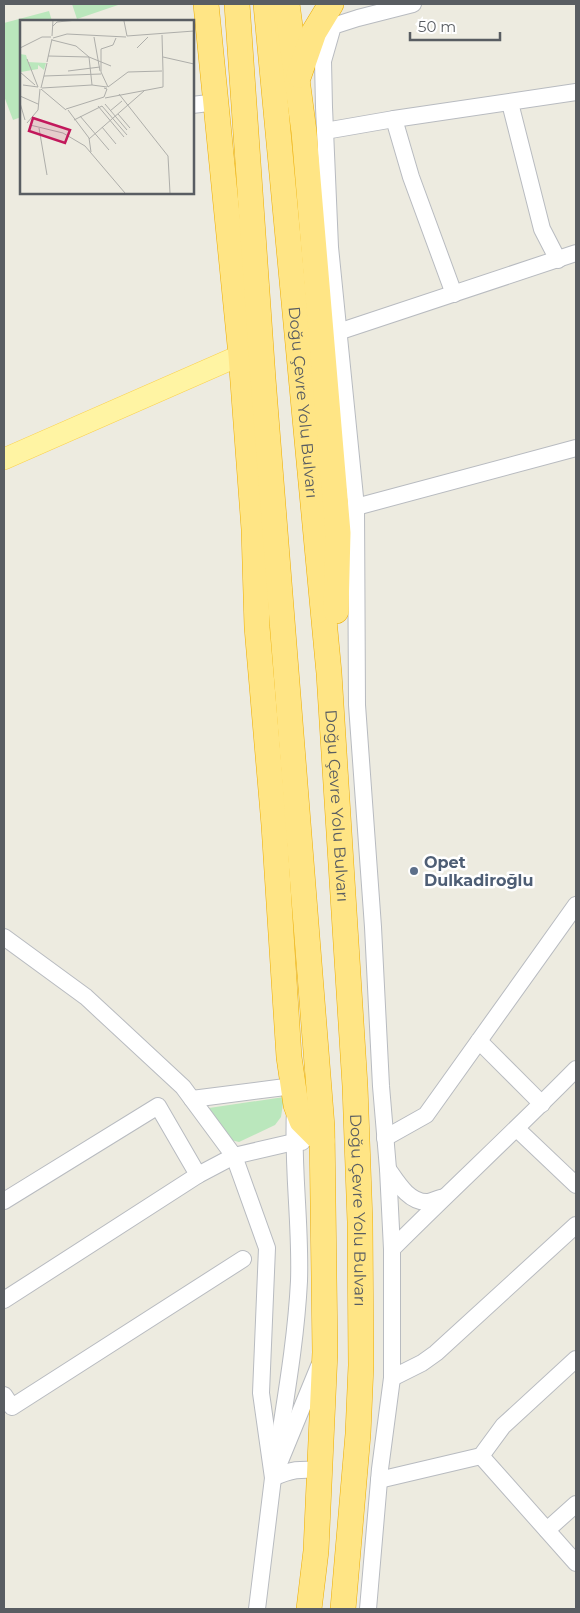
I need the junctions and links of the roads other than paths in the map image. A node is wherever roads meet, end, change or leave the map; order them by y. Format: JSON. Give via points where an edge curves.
{"nodes":[{"id":1,"x":236,"y":4,"type":"edge"},
{"id":2,"x":266,"y":4,"type":"edge"},
{"id":3,"x":287,"y":4,"type":"edge"},
{"id":4,"x":330,"y":4,"type":"edge"},
{"id":5,"x":413,"y":4,"type":"edge"},
{"id":6,"x":207,"y":5,"type":"edge"},
{"id":7,"x":298,"y":78,"type":"junction"},
{"id":8,"x":576,"y":92,"type":"edge"},
{"id":9,"x":510,"y":103,"type":"junction"},
{"id":10,"x":204,"y":104,"type":"edge"},
{"id":11,"x":394,"y":119,"type":"junction"},
{"id":12,"x":325,"y":131,"type":"junction"},
{"id":13,"x":576,"y":253,"type":"edge"},
{"id":14,"x":558,"y":260,"type":"junction"},
{"id":15,"x":454,"y":294,"type":"junction"},
{"id":16,"x":338,"y":332,"type":"junction"},
{"id":17,"x":241,"y":355,"type":"junction"},
{"id":18,"x":576,"y":448,"type":"edge"},
{"id":19,"x":4,"y":459,"type":"edge"},
{"id":20,"x":356,"y":507,"type":"junction"},
{"id":21,"x":338,"y":534,"type":"junction"},
{"id":22,"x":329,"y":673,"type":"junction"},
{"id":23,"x":357,"y":705,"type":"junction"},
{"id":24,"x":576,"y":905,"type":"edge"},
{"id":25,"x":4,"y":937,"type":"edge"},
{"id":26,"x":479,"y":1041,"type":"junction"},
{"id":27,"x":576,"y":1069,"type":"edge"},
{"id":28,"x":294,"y":1096,"type":"junction"},
{"id":29,"x":192,"y":1099,"type":"junction"},
{"id":30,"x":542,"y":1104,"type":"junction"},
{"id":31,"x":517,"y":1128,"type":"junction"},
{"id":32,"x":385,"y":1138,"type":"junction"},
{"id":33,"x":322,"y":1141,"type":"junction"},
{"id":34,"x":294,"y":1142,"type":"junction"},
{"id":35,"x":234,"y":1156,"type":"junction"},
{"id":36,"x":388,"y":1169,"type":"junction"},
{"id":37,"x":198,"y":1176,"type":"junction"},
{"id":38,"x":576,"y":1185,"type":"edge"},
{"id":39,"x":444,"y":1197,"type":"junction"},
{"id":40,"x":4,"y":1200,"type":"edge"},
{"id":41,"x":576,"y":1225,"type":"edge"},
{"id":42,"x":392,"y":1250,"type":"junction"},
{"id":43,"x":243,"y":1259,"type":"dead end"},
{"id":44,"x":4,"y":1300,"type":"edge"},
{"id":45,"x":325,"y":1352,"type":"junction"},
{"id":46,"x":576,"y":1359,"type":"edge"},
{"id":47,"x":392,"y":1378,"type":"junction"},
{"id":48,"x":4,"y":1395,"type":"edge"},
{"id":49,"x":481,"y":1456,"type":"junction"},
{"id":50,"x":320,"y":1470,"type":"junction"},
{"id":51,"x":273,"y":1478,"type":"junction"},
{"id":52,"x":379,"y":1480,"type":"junction"},
{"id":53,"x":576,"y":1504,"type":"edge"},
{"id":54,"x":548,"y":1530,"type":"junction"},
{"id":55,"x":576,"y":1562,"type":"edge"},
{"id":56,"x":257,"y":1609,"type":"edge"},
{"id":57,"x":309,"y":1609,"type":"edge"},
{"id":58,"x":343,"y":1609,"type":"edge"},
{"id":59,"x":368,"y":1609,"type":"edge"}],
"edges":[{"from":1,"to":33,"type":"highway"},
{"from":2,"to":22,"type":"highway","name":"Doğu Çevre Yolu Bulvarı"},
{"from":3,"to":7,"type":"highway"},
{"from":4,"to":7,"type":"highway","via":[[314,32]]},
{"from":5,"to":12,"type":"street","via":[[333,26],[323,61]]},
{"from":6,"to":10,"type":"highway"},
{"from":7,"to":21,"type":"highway"},
{"from":8,"to":9,"type":"street"},
{"from":9,"to":11,"type":"street"},
{"from":9,"to":14,"type":"street","via":[[542,228]]},
{"from":10,"to":17,"type":"highway"},
{"from":11,"to":12,"type":"street"},
{"from":11,"to":15,"type":"street","via":[[411,177]]},
{"from":12,"to":16,"type":"street"},
{"from":13,"to":14,"type":"street"},
{"from":14,"to":15,"type":"street"},
{"from":15,"to":16,"type":"street"},
{"from":16,"to":20,"type":"street"},
{"from":17,"to":19,"type":"main road"},
{"from":17,"to":28,"type":"highway","via":[[254,529],[257,627]]},
{"from":18,"to":20,"type":"street"},
{"from":20,"to":23,"type":"street"},
{"from":21,"to":22,"type":"highway","via":[[337,608]]},
{"from":21,"to":23,"type":"street"},
{"from":22,"to":58,"type":"highway","name":"Doğu Çevre Yolu Bulvarı","via":[[355,1086],[360,1222],[358,1434]]},
{"from":23,"to":32,"type":"street","via":[[374,927]]},
{"from":24,"to":26,"type":"street"},
{"from":25,"to":29,"type":"street","via":[[86,997]]},
{"from":26,"to":30,"type":"street"},
{"from":26,"to":32,"type":"street","via":[[426,1115]]},
{"from":27,"to":30,"type":"street"},
{"from":28,"to":29,"type":"street"},
{"from":28,"to":33,"type":"highway","via":[[302,1121]]},
{"from":28,"to":34,"type":"street"},
{"from":29,"to":35,"type":"street"},
{"from":30,"to":31,"type":"street"},
{"from":31,"to":38,"type":"street"},
{"from":31,"to":39,"type":"street"},
{"from":32,"to":36,"type":"street"},
{"from":33,"to":34,"type":"street"},
{"from":33,"to":45,"type":"highway"},
{"from":34,"to":35,"type":"street"},
{"from":34,"to":51,"type":"street","via":[[299,1280],[292,1360]]},
{"from":35,"to":37,"type":"street"},
{"from":35,"to":51,"type":"street","via":[[267,1248],[260,1393]]},
{"from":36,"to":39,"type":"street","via":[[402,1189],[414,1198],[427,1202]]},
{"from":36,"to":42,"type":"street"},
{"from":37,"to":40,"type":"street","via":[[158,1106]]},
{"from":37,"to":44,"type":"street"},
{"from":39,"to":42,"type":"street"},
{"from":41,"to":47,"type":"street","via":[[436,1353],[422,1364]]},
{"from":42,"to":47,"type":"street"},
{"from":43,"to":48,"type":"street","via":[[12,1408]]},
{"from":45,"to":50,"type":"highway"},
{"from":45,"to":51,"type":"street"},
{"from":46,"to":49,"type":"street","via":[[503,1426]]},
{"from":47,"to":52,"type":"street"},
{"from":49,"to":52,"type":"street"},
{"from":49,"to":54,"type":"street"},
{"from":50,"to":51,"type":"street","via":[[288,1471]]},
{"from":50,"to":57,"type":"highway"},
{"from":51,"to":56,"type":"street"},
{"from":52,"to":59,"type":"street"},
{"from":53,"to":54,"type":"street"},
{"from":54,"to":55,"type":"street"}]}
